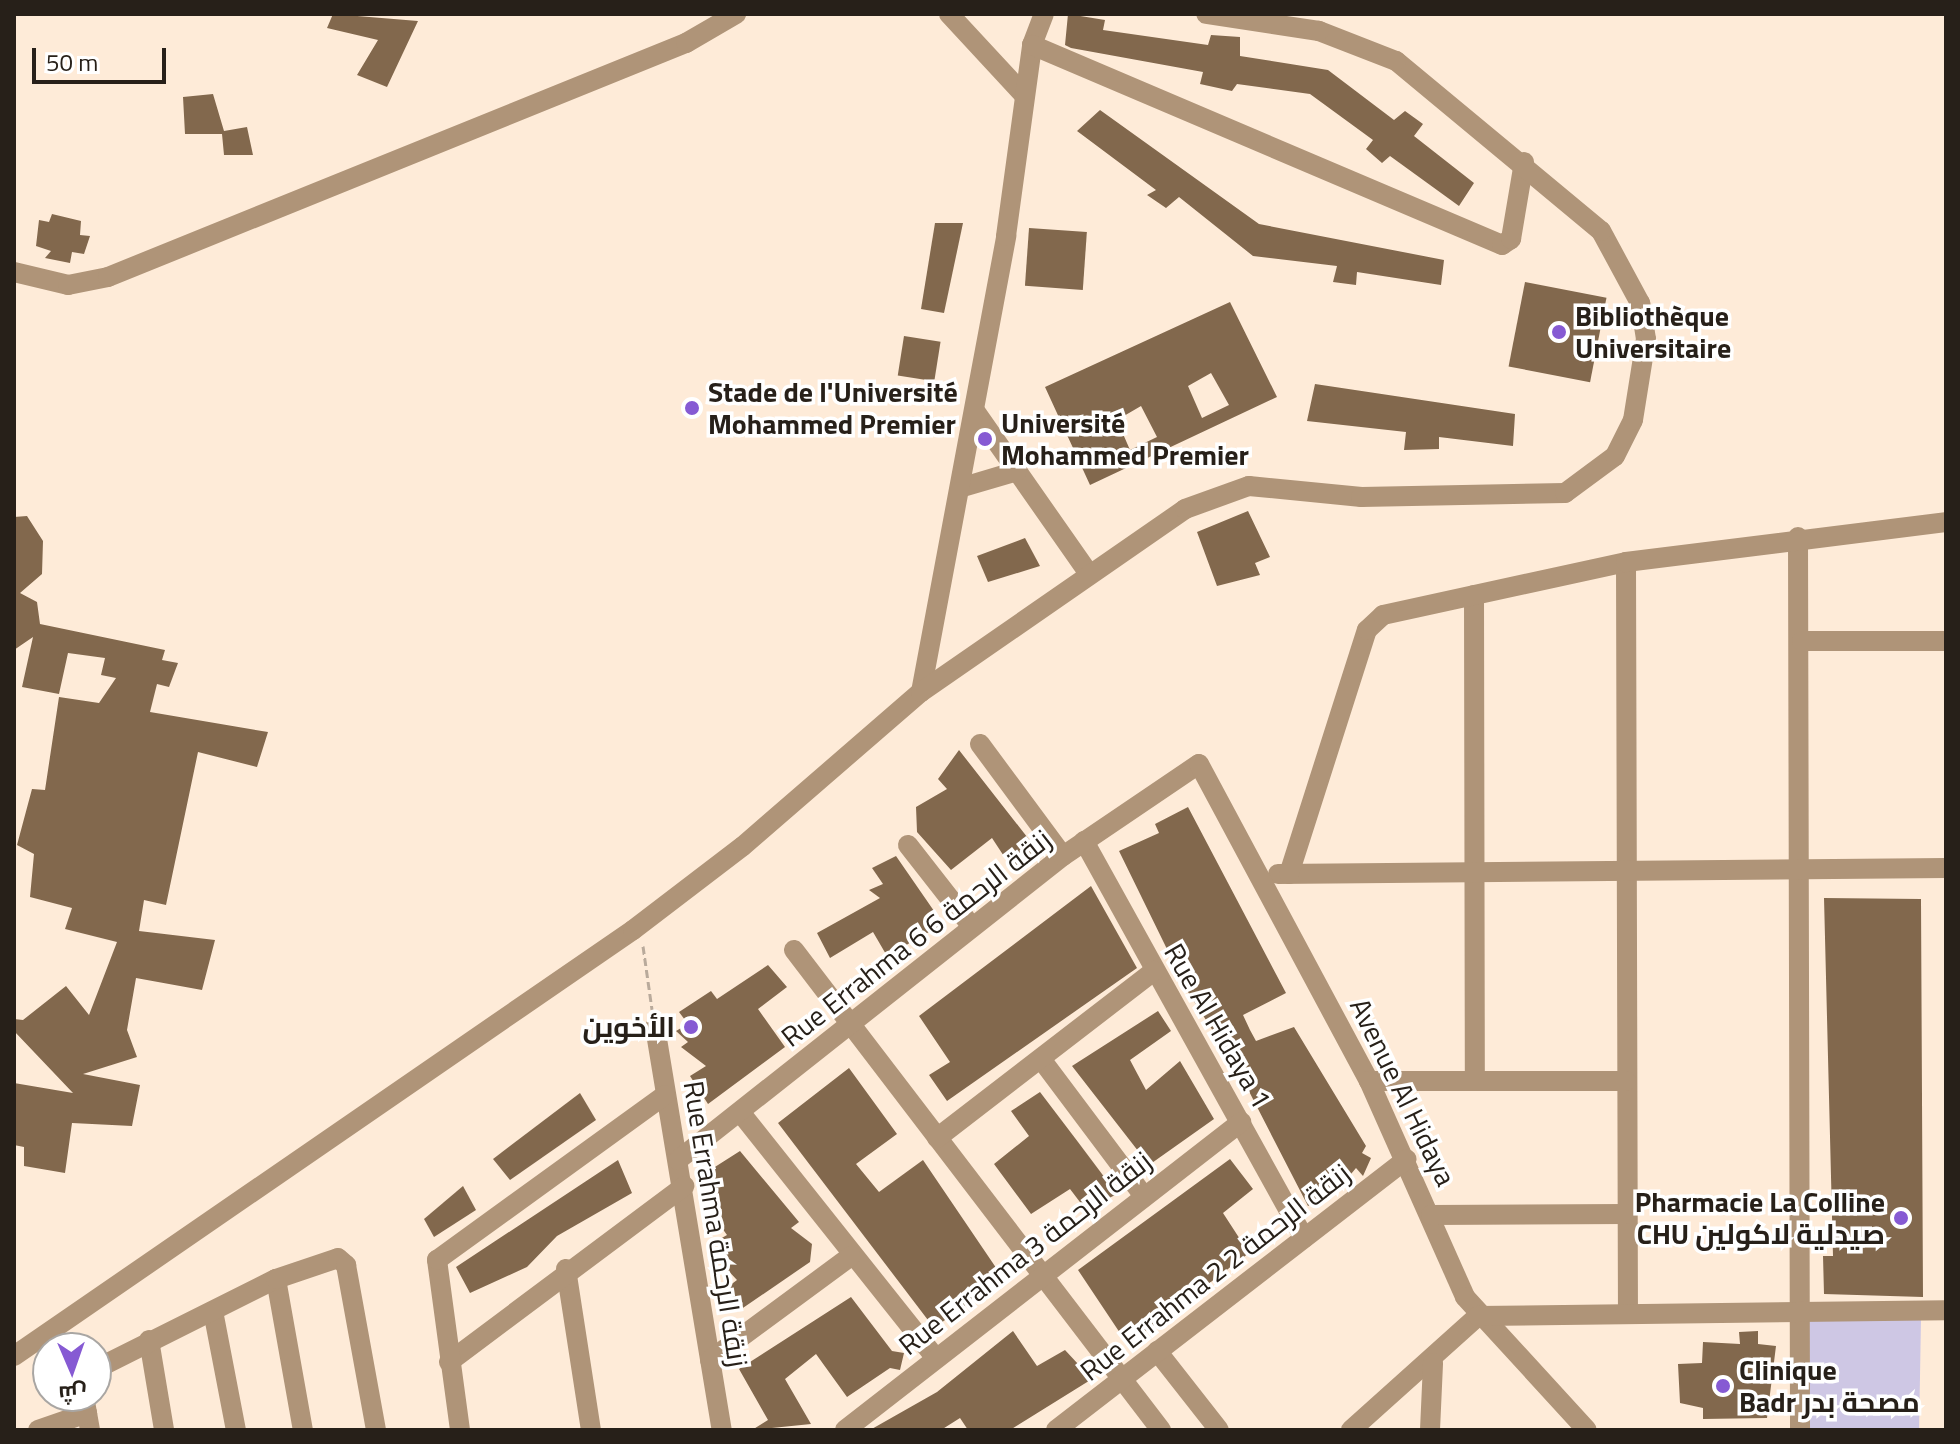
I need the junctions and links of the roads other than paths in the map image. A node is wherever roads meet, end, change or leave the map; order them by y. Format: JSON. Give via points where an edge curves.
{"nodes":[{"id":1,"x":736,"y":14,"type":"edge"},
{"id":2,"x":949,"y":14,"type":"edge"},
{"id":3,"x":1044,"y":14,"type":"edge"},
{"id":4,"x":1206,"y":14,"type":"edge"},
{"id":5,"x":1032,"y":45,"type":"junction"},
{"id":6,"x":1023,"y":94,"type":"junction"},
{"id":7,"x":1524,"y":162,"type":"junction"},
{"id":8,"x":14,"y":272,"type":"edge"},
{"id":9,"x":975,"y":411,"type":"junction"},
{"id":10,"x":1017,"y":471,"type":"junction"},
{"id":11,"x":963,"y":487,"type":"junction"},
{"id":12,"x":1946,"y":522,"type":"edge"},
{"id":13,"x":1798,"y":537,"type":"junction"},
{"id":14,"x":1626,"y":562,"type":"junction"},
{"id":15,"x":1087,"y":571,"type":"junction"},
{"id":16,"x":1474,"y":595,"type":"junction"},
{"id":17,"x":1802,"y":641,"type":"junction"},
{"id":18,"x":1946,"y":641,"type":"edge"},
{"id":19,"x":921,"y":692,"type":"junction"},
{"id":20,"x":980,"y":744,"type":"dead end"},
{"id":21,"x":1192,"y":764,"type":"joint"},
{"id":22,"x":1084,"y":841,"type":"junction"},
{"id":23,"x":908,"y":845,"type":"dead end"},
{"id":24,"x":1063,"y":856,"type":"junction"},
{"id":25,"x":1804,"y":866,"type":"junction"},
{"id":26,"x":1946,"y":868,"type":"edge"},
{"id":27,"x":1626,"y":871,"type":"junction"},
{"id":28,"x":1477,"y":872,"type":"junction"},
{"id":29,"x":1289,"y":874,"type":"junction"},
{"id":30,"x":1263,"y":875,"type":"junction"},
{"id":31,"x":972,"y":927,"type":"junction"},
{"id":32,"x":794,"y":950,"type":"dead end"},
{"id":33,"x":1154,"y":971,"type":"junction"},
{"id":34,"x":851,"y":1024,"type":"junction"},
{"id":35,"x":655,"y":1027,"type":"road end"},
{"id":36,"x":1041,"y":1059,"type":"junction"},
{"id":37,"x":1475,"y":1078,"type":"junction"},
{"id":38,"x":1369,"y":1081,"type":"junction"},
{"id":39,"x":1626,"y":1081,"type":"junction"},
{"id":40,"x":665,"y":1095,"type":"junction"},
{"id":41,"x":740,"y":1112,"type":"junction"},
{"id":42,"x":1241,"y":1122,"type":"junction"},
{"id":43,"x":937,"y":1138,"type":"junction"},
{"id":44,"x":1407,"y":1159,"type":"junction"},
{"id":45,"x":678,"y":1160,"type":"junction"},
{"id":46,"x":684,"y":1186,"type":"junction"},
{"id":47,"x":1143,"y":1195,"type":"junction"},
{"id":48,"x":1626,"y":1214,"type":"junction"},
{"id":49,"x":1431,"y":1215,"type":"junction"},
{"id":50,"x":1304,"y":1238,"type":"junction"},
{"id":51,"x":851,"y":1256,"type":"junction"},
{"id":52,"x":566,"y":1269,"type":"junction"},
{"id":53,"x":1042,"y":1276,"type":"junction"},
{"id":54,"x":276,"y":1279,"type":"junction"},
{"id":55,"x":1946,"y":1310,"type":"edge"},
{"id":56,"x":213,"y":1311,"type":"junction"},
{"id":57,"x":1802,"y":1312,"type":"junction"},
{"id":58,"x":1628,"y":1313,"type":"junction"},
{"id":59,"x":1478,"y":1316,"type":"junction"},
{"id":60,"x":149,"y":1340,"type":"junction"},
{"id":61,"x":1157,"y":1351,"type":"junction"},
{"id":62,"x":14,"y":1356,"type":"edge"},
{"id":63,"x":936,"y":1358,"type":"junction"},
{"id":64,"x":112,"y":1360,"type":"edge"},
{"id":65,"x":710,"y":1360,"type":"junction"},
{"id":66,"x":449,"y":1362,"type":"junction"},
{"id":67,"x":1433,"y":1363,"type":"junction"},
{"id":68,"x":1122,"y":1378,"type":"junction"},
{"id":69,"x":87,"y":1413,"type":"edge"},
{"id":70,"x":38,"y":1430,"type":"edge"},
{"id":71,"x":164,"y":1430,"type":"edge"},
{"id":72,"x":236,"y":1430,"type":"edge"},
{"id":73,"x":303,"y":1430,"type":"edge"},
{"id":74,"x":376,"y":1430,"type":"edge"},
{"id":75,"x":460,"y":1430,"type":"edge"},
{"id":76,"x":591,"y":1430,"type":"edge"},
{"id":77,"x":722,"y":1430,"type":"edge"},
{"id":78,"x":845,"y":1430,"type":"edge"},
{"id":79,"x":1056,"y":1430,"type":"edge"},
{"id":80,"x":1161,"y":1430,"type":"edge"},
{"id":81,"x":1219,"y":1430,"type":"edge"},
{"id":82,"x":1351,"y":1430,"type":"edge"},
{"id":83,"x":1430,"y":1430,"type":"edge"},
{"id":84,"x":1587,"y":1430,"type":"edge"},
{"id":85,"x":1800,"y":1430,"type":"edge"}],
"edges":[{"from":1,"to":8,"type":"street","via":[[686,43],[108,277],[68,285]]},
{"from":2,"to":6,"type":"street"},
{"from":3,"to":5,"type":"street"},
{"from":4,"to":7,"type":"street","via":[[1319,31],[1383,54]]},
{"from":5,"to":6,"type":"street"},
{"from":5,"to":7,"type":"street","via":[[1502,245],[1511,239]]},
{"from":6,"to":9,"type":"street"},
{"from":7,"to":15,"type":"street","via":[[1601,231],[1642,312],[1645,361],[1633,420],[1602,469],[1565,493],[1361,497],[1249,486],[1185,509]]},
{"from":9,"to":10,"type":"street"},
{"from":9,"to":11,"type":"street"},
{"from":10,"to":11,"type":"street"},
{"from":10,"to":15,"type":"street"},
{"from":11,"to":19,"type":"street"},
{"from":12,"to":13,"type":"street"},
{"from":13,"to":14,"type":"street"},
{"from":13,"to":17,"type":"street"},
{"from":14,"to":16,"type":"street"},
{"from":14,"to":27,"type":"street"},
{"from":15,"to":19,"type":"street"},
{"from":16,"to":28,"type":"street"},
{"from":16,"to":29,"type":"street","via":[[1391,611],[1370,625]]},
{"from":17,"to":18,"type":"street"},
{"from":17,"to":25,"type":"street"},
{"from":19,"to":62,"type":"street","via":[[743,846],[633,930]]},
{"from":20,"to":24,"type":"street"},
{"from":21,"to":22,"type":"street","name":"Rue Errahma 6 6 زنقة الرحمة"},
{"from":21,"to":30,"type":"street","name":"Avenue Al Hidaya","via":[[1205,768]]},
{"from":22,"to":24,"type":"street","name":"Rue Errahma 6 6 زنقة الرحمة"},
{"from":22,"to":33,"type":"street","name":"Rue Al Hidaya 1"},
{"from":23,"to":31,"type":"street"},
{"from":24,"to":31,"type":"street","name":"Rue Errahma 6 6 زنقة الرحمة"},
{"from":25,"to":26,"type":"street"},
{"from":25,"to":27,"type":"street"},
{"from":25,"to":57,"type":"street"},
{"from":27,"to":28,"type":"street"},
{"from":27,"to":39,"type":"street"},
{"from":28,"to":29,"type":"street"},
{"from":28,"to":37,"type":"street"},
{"from":29,"to":30,"type":"street"},
{"from":30,"to":38,"type":"street","name":"Avenue Al Hidaya"},
{"from":31,"to":34,"type":"street","name":"Rue Errahma 6 6 زنقة الرحمة"},
{"from":32,"to":34,"type":"street"},
{"from":33,"to":36,"type":"street"},
{"from":33,"to":42,"type":"street","name":"Rue Al Hidaya 1"},
{"from":34,"to":41,"type":"street","name":"Rue Errahma 6 6 زنقة الرحمة"},
{"from":34,"to":43,"type":"street"},
{"from":35,"to":40,"type":"street","name":"Rue Errahma زنقة الرحمة"},
{"from":36,"to":43,"type":"street"},
{"from":36,"to":47,"type":"street"},
{"from":37,"to":38,"type":"street"},
{"from":37,"to":39,"type":"street"},
{"from":38,"to":44,"type":"street","name":"Avenue Al Hidaya"},
{"from":39,"to":48,"type":"street"},
{"from":40,"to":45,"type":"street","name":"Rue Errahma زنقة الرحمة"},
{"from":40,"to":66,"type":"street","via":[[437,1260]]},
{"from":41,"to":45,"type":"street","name":"Rue Errahma 6 6 زنقة الرحمة"},
{"from":41,"to":51,"type":"street"},
{"from":42,"to":47,"type":"street","name":"Rue Errahma 3 زنقة الرحمة"},
{"from":42,"to":50,"type":"street","name":"Rue Al Hidaya 1"},
{"from":43,"to":53,"type":"street"},
{"from":44,"to":49,"type":"street","name":"Avenue Al Hidaya"},
{"from":44,"to":50,"type":"street","name":"Rue Errahma 2 2 زنقة الرحمة"},
{"from":45,"to":46,"type":"street","name":"Rue Errahma زنقة الرحمة"},
{"from":46,"to":52,"type":"street"},
{"from":46,"to":65,"type":"street","name":"Rue Errahma زنقة الرحمة"},
{"from":47,"to":53,"type":"street","name":"Rue Errahma 3 زنقة الرحمة"},
{"from":48,"to":49,"type":"street"},
{"from":48,"to":58,"type":"street"},
{"from":49,"to":59,"type":"street","name":"Avenue Al Hidaya"},
{"from":50,"to":61,"type":"street","name":"Rue Errahma 2 2 زنقة الرحمة"},
{"from":51,"to":63,"type":"street"},
{"from":51,"to":65,"type":"street"},
{"from":52,"to":66,"type":"street"},
{"from":52,"to":76,"type":"street"},
{"from":53,"to":63,"type":"street","name":"Rue Errahma 3 زنقة الرحمة"},
{"from":53,"to":68,"type":"street"},
{"from":54,"to":56,"type":"street"},
{"from":54,"to":73,"type":"street"},
{"from":54,"to":74,"type":"street","via":[[322,1258],[346,1265]]},
{"from":55,"to":57,"type":"street"},
{"from":56,"to":60,"type":"street"},
{"from":56,"to":72,"type":"street"},
{"from":57,"to":58,"type":"street"},
{"from":57,"to":85,"type":"street"},
{"from":58,"to":59,"type":"street"},
{"from":59,"to":67,"type":"street"},
{"from":59,"to":84,"type":"street","name":"Avenue Al Hidaya"},
{"from":60,"to":64,"type":"street"},
{"from":60,"to":71,"type":"street"},
{"from":61,"to":68,"type":"street","name":"Rue Errahma 2 2 زنقة الرحمة"},
{"from":61,"to":81,"type":"street"},
{"from":63,"to":78,"type":"street","name":"Rue Errahma 3 زنقة الرحمة"},
{"from":65,"to":77,"type":"street","name":"Rue Errahma زنقة الرحمة"},
{"from":66,"to":75,"type":"street"},
{"from":67,"to":82,"type":"street"},
{"from":67,"to":83,"type":"street"},
{"from":68,"to":79,"type":"street","name":"Rue Errahma 2 2 زنقة الرحمة"},
{"from":68,"to":80,"type":"street"},
{"from":69,"to":70,"type":"street"}]}
